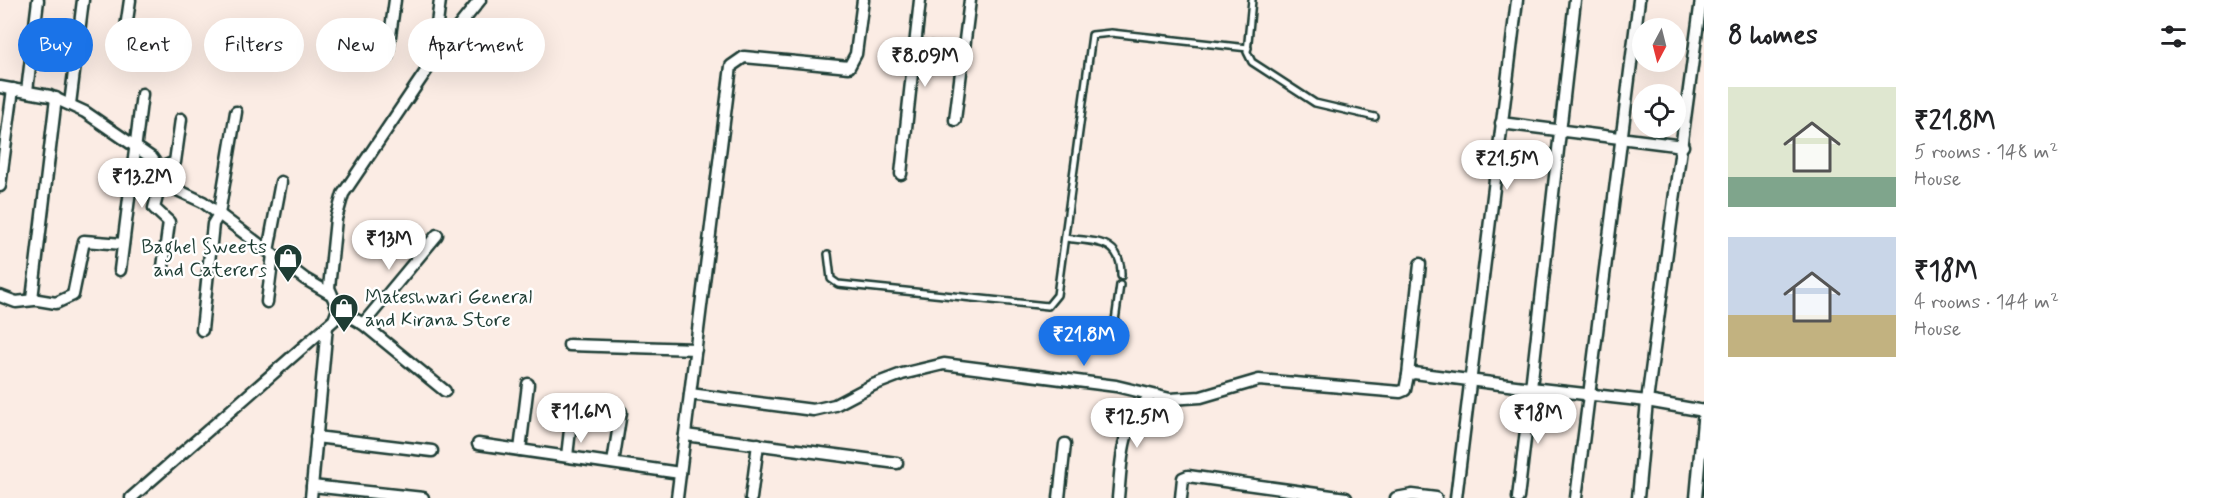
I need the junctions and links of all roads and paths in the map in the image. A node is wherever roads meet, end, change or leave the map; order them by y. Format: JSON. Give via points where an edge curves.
{"nodes":[{"id":1,"x":38,"y":0,"type":"edge"},
{"id":2,"x":83,"y":0,"type":"edge"},
{"id":3,"x":130,"y":0,"type":"edge"},
{"id":4,"x":395,"y":0,"type":"edge"},
{"id":5,"x":440,"y":0,"type":"edge"},
{"id":6,"x":480,"y":0,"type":"edge"},
{"id":7,"x":863,"y":0,"type":"edge"},
{"id":8,"x":920,"y":0,"type":"edge"},
{"id":9,"x":970,"y":0,"type":"edge"},
{"id":10,"x":1252,"y":0,"type":"edge"},
{"id":11,"x":1517,"y":0,"type":"edge"},
{"id":12,"x":1575,"y":0,"type":"edge"},
{"id":13,"x":1639,"y":0,"type":"edge"},
{"id":14,"x":1701,"y":0,"type":"edge"},
{"id":15,"x":127,"y":18,"type":"edge"},
{"id":16,"x":392,"y":18,"type":"edge"},
{"id":17,"x":438,"y":18,"type":"edge"},
{"id":18,"x":466,"y":18,"type":"edge"},
{"id":19,"x":916,"y":45,"type":"junction"},
{"id":20,"x":1248,"y":48,"type":"junction"},
{"id":21,"x":963,"y":52,"type":"junction"},
{"id":22,"x":425,"y":72,"type":"edge"},
{"id":23,"x":0,"y":87,"type":"edge"},
{"id":24,"x":13,"y":88,"type":"junction"},
{"id":25,"x":27,"y":91,"type":"junction"},
{"id":26,"x":142,"y":94,"type":"dead end"},
{"id":27,"x":56,"y":98,"type":"junction"},
{"id":28,"x":70,"y":104,"type":"junction"},
{"id":29,"x":236,"y":112,"type":"dead end"},
{"id":30,"x":1375,"y":117,"type":"dead end"},
{"id":31,"x":181,"y":119,"type":"dead end"},
{"id":32,"x":955,"y":120,"type":"dead end"},
{"id":33,"x":1501,"y":123,"type":"junction"},
{"id":34,"x":1561,"y":132,"type":"junction"},
{"id":35,"x":1622,"y":140,"type":"junction"},
{"id":36,"x":135,"y":145,"type":"junction"},
{"id":37,"x":1683,"y":146,"type":"junction"},
{"id":38,"x":162,"y":170,"type":"junction"},
{"id":39,"x":901,"y":174,"type":"dead end"},
{"id":40,"x":281,"y":182,"type":"dead end"},
{"id":41,"x":0,"y":186,"type":"edge"},
{"id":42,"x":219,"y":214,"type":"junction"},
{"id":43,"x":436,"y":235,"type":"dead end"},
{"id":44,"x":1065,"y":238,"type":"junction"},
{"id":45,"x":123,"y":244,"type":"junction"},
{"id":46,"x":270,"y":253,"type":"junction"},
{"id":47,"x":828,"y":254,"type":"dead end"},
{"id":48,"x":1420,"y":264,"type":"dead end"},
{"id":49,"x":163,"y":267,"type":"dead end"},
{"id":50,"x":120,"y":270,"type":"dead end"},
{"id":51,"x":1120,"y":276,"type":"dead end"},
{"id":52,"x":1120,"y":285,"type":"dead end"},
{"id":53,"x":328,"y":293,"type":"junction"},
{"id":54,"x":0,"y":296,"type":"edge"},
{"id":55,"x":34,"y":300,"type":"junction"},
{"id":56,"x":267,"y":302,"type":"dead end"},
{"id":57,"x":338,"y":309,"type":"junction"},
{"id":58,"x":1114,"y":321,"type":"dead end"},
{"id":59,"x":363,"y":324,"type":"junction"},
{"id":60,"x":327,"y":326,"type":"junction"},
{"id":61,"x":202,"y":330,"type":"dead end"},
{"id":62,"x":569,"y":345,"type":"dead end"},
{"id":63,"x":696,"y":349,"type":"junction"},
{"id":64,"x":1408,"y":375,"type":"junction"},
{"id":65,"x":1470,"y":379,"type":"junction"},
{"id":66,"x":528,"y":384,"type":"dead end"},
{"id":67,"x":1531,"y":388,"type":"junction"},
{"id":68,"x":445,"y":391,"type":"dead end"},
{"id":69,"x":690,"y":393,"type":"junction"},
{"id":70,"x":1587,"y":395,"type":"junction"},
{"id":71,"x":1150,"y":396,"type":"junction"},
{"id":72,"x":1647,"y":400,"type":"junction"},
{"id":73,"x":573,"y":404,"type":"dead end"},
{"id":74,"x":1704,"y":411,"type":"edge"},
{"id":75,"x":621,"y":412,"type":"dead end"},
{"id":76,"x":685,"y":435,"type":"junction"},
{"id":77,"x":316,"y":437,"type":"junction"},
{"id":78,"x":478,"y":444,"type":"dead end"},
{"id":79,"x":758,"y":444,"type":"junction"},
{"id":80,"x":1065,"y":444,"type":"dead end"},
{"id":81,"x":520,"y":450,"type":"junction"},
{"id":82,"x":432,"y":451,"type":"dead end"},
{"id":83,"x":567,"y":456,"type":"junction"},
{"id":84,"x":613,"y":463,"type":"junction"},
{"id":85,"x":897,"y":463,"type":"dead end"},
{"id":86,"x":680,"y":473,"type":"junction"},
{"id":87,"x":312,"y":486,"type":"junction"},
{"id":88,"x":131,"y":498,"type":"edge"},
{"id":89,"x":310,"y":498,"type":"edge"},
{"id":90,"x":423,"y":498,"type":"edge"},
{"id":91,"x":677,"y":498,"type":"edge"},
{"id":92,"x":751,"y":498,"type":"edge"},
{"id":93,"x":1059,"y":498,"type":"edge"},
{"id":94,"x":1118,"y":498,"type":"edge"},
{"id":95,"x":1181,"y":498,"type":"edge"},
{"id":96,"x":1346,"y":498,"type":"edge"},
{"id":97,"x":1398,"y":498,"type":"edge"},
{"id":98,"x":1436,"y":498,"type":"edge"},
{"id":99,"x":1456,"y":498,"type":"edge"},
{"id":100,"x":1518,"y":498,"type":"edge"},
{"id":101,"x":1576,"y":498,"type":"edge"},
{"id":102,"x":1638,"y":498,"type":"edge"},
{"id":103,"x":1696,"y":498,"type":"edge"}],
"edges":[{"from":1,"to":25,"type":"street"},
{"from":2,"to":28,"type":"street"},
{"from":3,"to":15,"type":"street"},
{"from":4,"to":16,"type":"street"},
{"from":5,"to":17,"type":"street"},
{"from":6,"to":18,"type":"street"},
{"from":7,"to":63,"type":"street","via":[[856,54],[849,67],[744,57],[731,66]]},
{"from":8,"to":19,"type":"street"},
{"from":9,"to":21,"type":"street"},
{"from":10,"to":20,"type":"lane"},
{"from":11,"to":33,"type":"street"},
{"from":12,"to":34,"type":"street"},
{"from":13,"to":35,"type":"street"},
{"from":14,"to":37,"type":"street"},
{"from":19,"to":21,"type":"street"},
{"from":19,"to":39,"type":"street"},
{"from":20,"to":30,"type":"lane","via":[[1256,65],[1307,99],[1333,109]]},
{"from":20,"to":44,"type":"lane","via":[[1100,32],[1092,36]]},
{"from":21,"to":32,"type":"street"},
{"from":22,"to":53,"type":"street","via":[[343,194],[336,219]]},
{"from":23,"to":24,"type":"street"},
{"from":24,"to":25,"type":"street"},
{"from":24,"to":41,"type":"street"},
{"from":25,"to":27,"type":"street"},
{"from":26,"to":36,"type":"street"},
{"from":27,"to":28,"type":"street"},
{"from":27,"to":55,"type":"street","via":[[38,232],[31,297]]},
{"from":28,"to":36,"type":"street"},
{"from":29,"to":42,"type":"street"},
{"from":31,"to":38,"type":"street","via":[[175,162]]},
{"from":33,"to":34,"type":"street"},
{"from":33,"to":65,"type":"street"},
{"from":34,"to":35,"type":"street"},
{"from":34,"to":67,"type":"street"},
{"from":35,"to":37,"type":"street"},
{"from":35,"to":70,"type":"street"},
{"from":36,"to":38,"type":"street"},
{"from":36,"to":45,"type":"street"},
{"from":37,"to":72,"type":"street"},
{"from":38,"to":42,"type":"street","via":[[173,188]]},
{"from":38,"to":49,"type":"street","via":[[154,208],[169,222]]},
{"from":40,"to":46,"type":"street"},
{"from":42,"to":46,"type":"street"},
{"from":42,"to":61,"type":"street","via":[[213,224]]},
{"from":43,"to":59,"type":"street"},
{"from":44,"to":47,"type":"lane","via":[[1056,295],[1048,306],[838,284],[831,279]]},
{"from":44,"to":51,"type":"lane","via":[[1111,248],[1120,260]]},
{"from":45,"to":50,"type":"street"},
{"from":45,"to":55,"type":"street","via":[[84,241],[73,295],[62,303]]},
{"from":46,"to":53,"type":"street"},
{"from":46,"to":56,"type":"street"},
{"from":48,"to":64,"type":"street"},
{"from":52,"to":58,"type":"lane"},
{"from":53,"to":57,"type":"street"},
{"from":54,"to":55,"type":"street","via":[[16,302]]},
{"from":57,"to":59,"type":"street"},
{"from":57,"to":60,"type":"street"},
{"from":59,"to":68,"type":"street"},
{"from":60,"to":77,"type":"street"},
{"from":60,"to":88,"type":"street"},
{"from":62,"to":63,"type":"street"},
{"from":63,"to":69,"type":"street"},
{"from":64,"to":65,"type":"street"},
{"from":64,"to":71,"type":"street","via":[[1405,390],[1400,392],[1259,380],[1192,399]]},
{"from":65,"to":67,"type":"street"},
{"from":65,"to":99,"type":"street"},
{"from":66,"to":81,"type":"street"},
{"from":67,"to":70,"type":"street"},
{"from":67,"to":100,"type":"street"},
{"from":69,"to":71,"type":"street","via":[[813,410],[836,405],[902,374],[944,364],[1116,386]]},
{"from":69,"to":76,"type":"street"},
{"from":70,"to":72,"type":"street"},
{"from":70,"to":101,"type":"street"},
{"from":71,"to":94,"type":"street","via":[[1133,415],[1127,429]]},
{"from":72,"to":74,"type":"street"},
{"from":72,"to":102,"type":"street"},
{"from":73,"to":83,"type":"street"},
{"from":74,"to":103,"type":"street"},
{"from":75,"to":84,"type":"street"},
{"from":76,"to":79,"type":"street"},
{"from":76,"to":86,"type":"street"},
{"from":77,"to":82,"type":"street"},
{"from":77,"to":87,"type":"street"},
{"from":78,"to":81,"type":"street"},
{"from":79,"to":85,"type":"street"},
{"from":79,"to":92,"type":"street"},
{"from":80,"to":93,"type":"street"},
{"from":81,"to":83,"type":"street"},
{"from":83,"to":84,"type":"street"},
{"from":84,"to":86,"type":"street"},
{"from":86,"to":91,"type":"street"},
{"from":87,"to":89,"type":"street"},
{"from":87,"to":90,"type":"street"},
{"from":95,"to":96,"type":"street","via":[[1183,478],[1188,476]]},
{"from":97,"to":98,"type":"street"}]}
